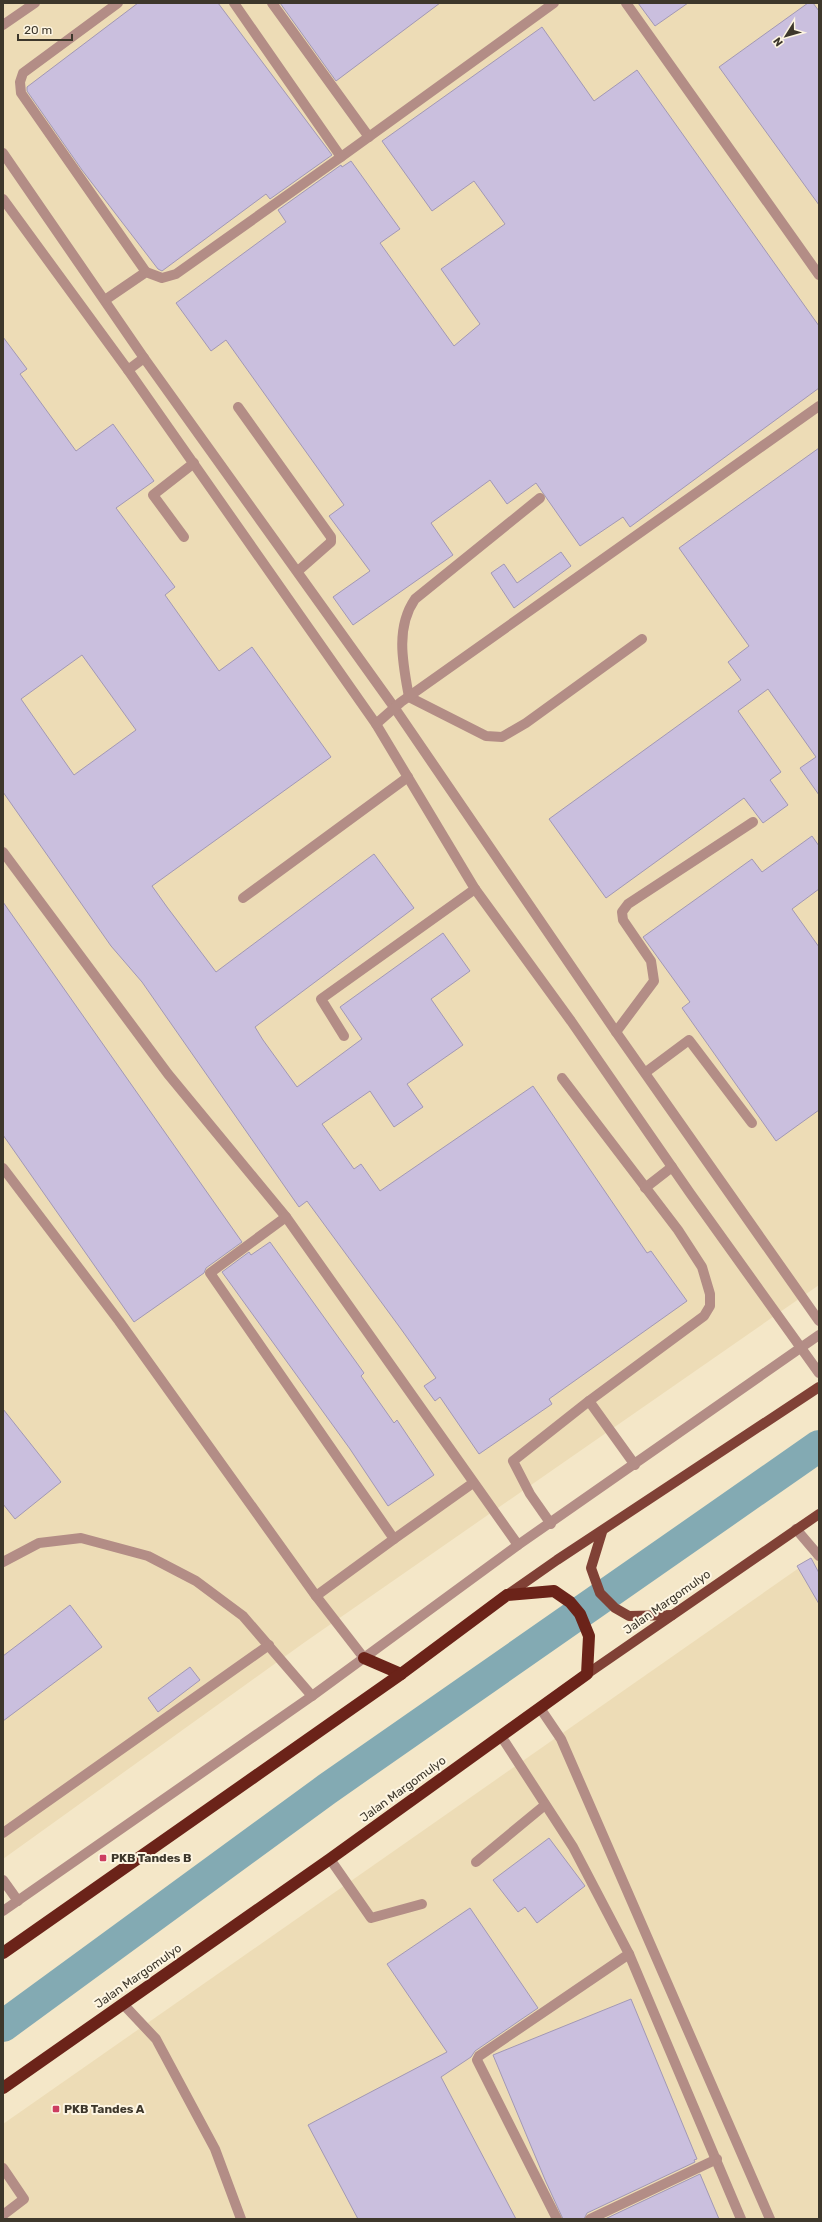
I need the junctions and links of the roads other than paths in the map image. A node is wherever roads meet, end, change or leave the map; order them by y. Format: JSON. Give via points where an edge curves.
{"nodes":[{"id":1,"x":35,"y":3,"type":"edge"},
{"id":2,"x":118,"y":3,"type":"edge"},
{"id":3,"x":234,"y":3,"type":"edge"},
{"id":4,"x":272,"y":3,"type":"edge"},
{"id":5,"x":554,"y":3,"type":"edge"},
{"id":6,"x":626,"y":3,"type":"edge"},
{"id":7,"x":3,"y":25,"type":"edge"},
{"id":8,"x":369,"y":137,"type":"junction"},
{"id":9,"x":3,"y":153,"type":"edge"},
{"id":10,"x":342,"y":157,"type":"junction"},
{"id":11,"x":3,"y":199,"type":"edge"},
{"id":12,"x":815,"y":262,"type":"edge"},
{"id":13,"x":146,"y":272,"type":"junction"},
{"id":14,"x":819,"y":275,"type":"edge"},
{"id":15,"x":105,"y":300,"type":"junction"},
{"id":16,"x":144,"y":358,"type":"junction"},
{"id":17,"x":128,"y":370,"type":"junction"},
{"id":18,"x":819,"y":406,"type":"edge"},
{"id":19,"x":238,"y":407,"type":"dead end"},
{"id":20,"x":194,"y":463,"type":"junction"},
{"id":21,"x":540,"y":498,"type":"dead end"},
{"id":22,"x":184,"y":537,"type":"dead end"},
{"id":23,"x":298,"y":571,"type":"junction"},
{"id":24,"x":642,"y":639,"type":"dead end"},
{"id":25,"x":408,"y":697,"type":"junction"},
{"id":26,"x":394,"y":708,"type":"junction"},
{"id":27,"x":376,"y":724,"type":"junction"},
{"id":28,"x":408,"y":777,"type":"junction"},
{"id":29,"x":753,"y":822,"type":"dead end"},
{"id":30,"x":3,"y":852,"type":"edge"},
{"id":31,"x":474,"y":889,"type":"junction"},
{"id":32,"x":243,"y":898,"type":"dead end"},
{"id":33,"x":616,"y":1032,"type":"junction"},
{"id":34,"x":344,"y":1036,"type":"dead end"},
{"id":35,"x":646,"y":1072,"type":"junction"},
{"id":36,"x":562,"y":1078,"type":"dead end"},
{"id":37,"x":752,"y":1123,"type":"dead end"},
{"id":38,"x":672,"y":1167,"type":"junction"},
{"id":39,"x":3,"y":1168,"type":"edge"},
{"id":40,"x":645,"y":1188,"type":"junction"},
{"id":41,"x":286,"y":1217,"type":"junction"},
{"id":42,"x":819,"y":1321,"type":"edge"},
{"id":43,"x":819,"y":1335,"type":"edge"},
{"id":44,"x":801,"y":1347,"type":"junction"},
{"id":45,"x":819,"y":1373,"type":"edge"},
{"id":46,"x":819,"y":1387,"type":"edge"},
{"id":47,"x":589,"y":1402,"type":"junction"},
{"id":48,"x":635,"y":1465,"type":"junction"},
{"id":49,"x":473,"y":1483,"type":"junction"},
{"id":50,"x":819,"y":1514,"type":"edge"},
{"id":51,"x":551,"y":1524,"type":"junction"},
{"id":52,"x":796,"y":1529,"type":"junction"},
{"id":53,"x":602,"y":1532,"type":"junction"},
{"id":54,"x":394,"y":1539,"type":"junction"},
{"id":55,"x":518,"y":1545,"type":"junction"},
{"id":56,"x":819,"y":1556,"type":"edge"},
{"id":57,"x":3,"y":1562,"type":"edge"},
{"id":58,"x":507,"y":1595,"type":"junction"},
{"id":59,"x":316,"y":1596,"type":"junction"},
{"id":60,"x":672,"y":1615,"type":"junction"},
{"id":61,"x":269,"y":1646,"type":"junction"},
{"id":62,"x":364,"y":1658,"type":"junction"},
{"id":63,"x":401,"y":1674,"type":"junction"},
{"id":64,"x":588,"y":1674,"type":"junction"},
{"id":65,"x":312,"y":1696,"type":"junction"},
{"id":66,"x":540,"y":1708,"type":"junction"},
{"id":67,"x":501,"y":1736,"type":"junction"},
{"id":68,"x":545,"y":1805,"type":"junction"},
{"id":69,"x":3,"y":1833,"type":"edge"},
{"id":70,"x":330,"y":1859,"type":"junction"},
{"id":71,"x":476,"y":1862,"type":"dead end"},
{"id":72,"x":3,"y":1880,"type":"edge"},
{"id":73,"x":18,"y":1901,"type":"junction"},
{"id":74,"x":422,"y":1904,"type":"dead end"},
{"id":75,"x":3,"y":1911,"type":"edge"},
{"id":76,"x":3,"y":1953,"type":"edge"},
{"id":77,"x":629,"y":1954,"type":"junction"},
{"id":78,"x":123,"y":2004,"type":"junction"},
{"id":79,"x":3,"y":2088,"type":"edge"},
{"id":80,"x":717,"y":2158,"type":"junction"},
{"id":81,"x":3,"y":2168,"type":"edge"},
{"id":82,"x":3,"y":2215,"type":"edge"},
{"id":83,"x":241,"y":2219,"type":"edge"},
{"id":84,"x":557,"y":2219,"type":"edge"},
{"id":85,"x":590,"y":2219,"type":"edge"},
{"id":86,"x":742,"y":2219,"type":"edge"},
{"id":87,"x":770,"y":2219,"type":"edge"}],
"edges":[{"from":1,"to":7,"type":"lane"},
{"from":2,"to":13,"type":"lane","via":[[23,73],[20,82],[21,93]]},
{"from":3,"to":10,"type":"lane"},
{"from":4,"to":8,"type":"lane"},
{"from":5,"to":8,"type":"lane"},
{"from":6,"to":12,"type":"lane"},
{"from":8,"to":10,"type":"lane"},
{"from":9,"to":15,"type":"lane"},
{"from":10,"to":13,"type":"lane","via":[[176,274],[162,278]]},
{"from":11,"to":17,"type":"lane"},
{"from":12,"to":14,"type":"lane"},
{"from":13,"to":15,"type":"lane"},
{"from":15,"to":16,"type":"lane"},
{"from":16,"to":17,"type":"lane"},
{"from":16,"to":23,"type":"lane"},
{"from":17,"to":20,"type":"lane"},
{"from":18,"to":25,"type":"lane"},
{"from":19,"to":23,"type":"lane","via":[[331,536],[331,542]]},
{"from":20,"to":22,"type":"lane","via":[[153,494]]},
{"from":20,"to":27,"type":"lane"},
{"from":21,"to":25,"type":"lane","via":[[415,599],[408,610],[402,650]]},
{"from":23,"to":26,"type":"lane"},
{"from":24,"to":25,"type":"lane","via":[[526,723],[502,737],[486,736]]},
{"from":25,"to":26,"type":"lane"},
{"from":26,"to":27,"type":"lane"},
{"from":26,"to":33,"type":"lane"},
{"from":27,"to":28,"type":"lane"},
{"from":28,"to":31,"type":"lane"},
{"from":28,"to":32,"type":"lane"},
{"from":29,"to":33,"type":"lane","via":[[628,904],[622,912],[623,920],[651,961],[654,981]]},
{"from":30,"to":41,"type":"lane","via":[[168,1074]]},
{"from":31,"to":34,"type":"lane","via":[[320,999]]},
{"from":31,"to":38,"type":"lane","via":[[571,1021]]},
{"from":33,"to":35,"type":"lane"},
{"from":35,"to":37,"type":"lane","via":[[689,1040]]},
{"from":35,"to":42,"type":"lane"},
{"from":36,"to":40,"type":"lane"},
{"from":38,"to":40,"type":"lane"},
{"from":38,"to":44,"type":"lane"},
{"from":39,"to":59,"type":"lane","via":[[119,1321]]},
{"from":40,"to":47,"type":"lane","via":[[702,1267],[710,1294],[710,1306],[704,1316]]},
{"from":41,"to":49,"type":"lane"},
{"from":41,"to":54,"type":"lane","via":[[210,1273]]},
{"from":43,"to":44,"type":"lane"},
{"from":44,"to":45,"type":"lane"},
{"from":44,"to":48,"type":"lane"},
{"from":46,"to":53,"type":"main road"},
{"from":47,"to":48,"type":"lane"},
{"from":47,"to":51,"type":"lane","via":[[513,1461],[530,1494]]},
{"from":48,"to":51,"type":"lane"},
{"from":49,"to":54,"type":"lane"},
{"from":49,"to":55,"type":"lane"},
{"from":50,"to":52,"type":"main road","name":"Jalan Margomulyo"},
{"from":51,"to":55,"type":"lane"},
{"from":52,"to":56,"type":"lane"},
{"from":52,"to":60,"type":"main road","name":"Jalan Margomulyo"},
{"from":53,"to":58,"type":"main road"},
{"from":53,"to":60,"type":"main road","via":[[591,1568],[600,1593],[615,1608],[629,1616]]},
{"from":54,"to":59,"type":"lane"},
{"from":55,"to":62,"type":"lane"},
{"from":57,"to":61,"type":"lane","via":[[40,1544],[81,1538],[148,1556],[196,1581],[243,1616]]},
{"from":58,"to":63,"type":"highway"},
{"from":58,"to":64,"type":"highway","via":[[554,1591],[570,1602],[580,1614],[590,1636]]},
{"from":59,"to":62,"type":"lane"},
{"from":60,"to":64,"type":"main road","name":"Jalan Margomulyo"},
{"from":61,"to":65,"type":"lane"},
{"from":61,"to":69,"type":"lane"},
{"from":62,"to":63,"type":"highway"},
{"from":62,"to":65,"type":"lane"},
{"from":63,"to":76,"type":"highway"},
{"from":64,"to":66,"type":"highway","name":"Jalan Margomulyo"},
{"from":65,"to":73,"type":"lane"},
{"from":66,"to":67,"type":"highway","name":"Jalan Margomulyo"},
{"from":66,"to":87,"type":"lane","via":[[561,1739]]},
{"from":67,"to":68,"type":"lane"},
{"from":67,"to":70,"type":"highway","name":"Jalan Margomulyo"},
{"from":68,"to":71,"type":"lane"},
{"from":68,"to":77,"type":"lane","via":[[573,1847]]},
{"from":70,"to":74,"type":"lane","via":[[371,1918]]},
{"from":70,"to":78,"type":"highway","name":"Jalan Margomulyo"},
{"from":72,"to":73,"type":"lane"},
{"from":73,"to":75,"type":"lane"},
{"from":77,"to":80,"type":"lane"},
{"from":77,"to":84,"type":"lane","via":[[479,2056],[477,2060]]},
{"from":78,"to":79,"type":"highway","name":"Jalan Margomulyo"},
{"from":78,"to":83,"type":"lane","via":[[156,2040],[215,2149]]},
{"from":80,"to":85,"type":"lane"},
{"from":80,"to":86,"type":"lane"},
{"from":81,"to":82,"type":"lane","via":[[24,2199]]}]}
